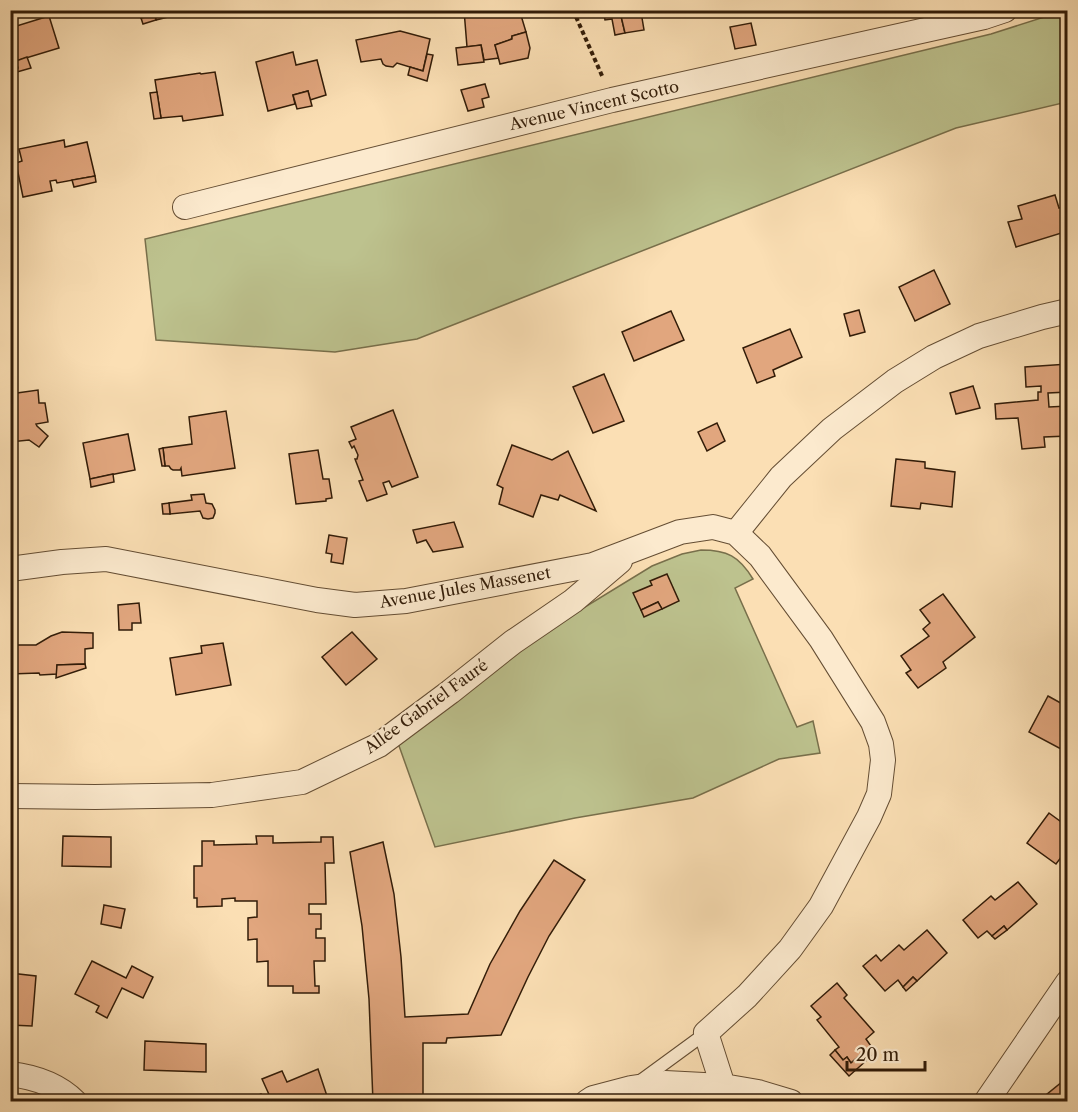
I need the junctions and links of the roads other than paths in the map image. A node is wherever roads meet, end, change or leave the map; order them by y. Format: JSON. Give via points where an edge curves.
{"nodes":[{"id":1,"x":1005,"y":10,"type":"edge"},
{"id":2,"x":185,"y":207,"type":"dead end"},
{"id":3,"x":1068,"y":311,"type":"edge"},
{"id":4,"x":736,"y":533,"type":"junction"},
{"id":5,"x":633,"y":550,"type":"junction"},
{"id":6,"x":10,"y":569,"type":"edge"},
{"id":7,"x":10,"y":796,"type":"edge"},
{"id":8,"x":1068,"y":982,"type":"edge"},
{"id":9,"x":706,"y":1033,"type":"junction"},
{"id":10,"x":10,"y":1074,"type":"edge"},
{"id":11,"x":723,"y":1086,"type":"junction"},
{"id":12,"x":631,"y":1088,"type":"junction"},
{"id":13,"x":75,"y":1101,"type":"edge"},
{"id":14,"x":587,"y":1101,"type":"edge"},
{"id":15,"x":790,"y":1101,"type":"edge"},
{"id":16,"x":986,"y":1101,"type":"edge"}],
"edges":[{"from":1,"to":2,"type":"street","name":"Avenue Vincent Scotto","via":[[612,100]]},
{"from":3,"to":4,"type":"street","via":[[979,336],[895,381],[832,429],[781,477]]},
{"from":4,"to":5,"type":"street","name":"Avenue Jules Massenet","via":[[713,527],[680,532]]},
{"from":4,"to":9,"type":"street","via":[[760,556],[822,639],[873,722],[883,760],[879,794],[821,906],[790,949]]},
{"from":5,"to":6,"type":"street","name":"Avenue Jules Massenet","via":[[592,565],[406,601],[355,605],[106,559]]},
{"from":5,"to":7,"type":"street","name":"Allée Gabriel Fauré","via":[[573,601],[379,745],[302,782],[212,795]]},
{"from":8,"to":16,"type":"street"},
{"from":9,"to":11,"type":"street"},
{"from":9,"to":12,"type":"lane"},
{"from":10,"to":13,"type":"street","via":[[44,1081]]},
{"from":11,"to":12,"type":"street","via":[[664,1083]]},
{"from":11,"to":15,"type":"street"},
{"from":12,"to":14,"type":"street"}]}
